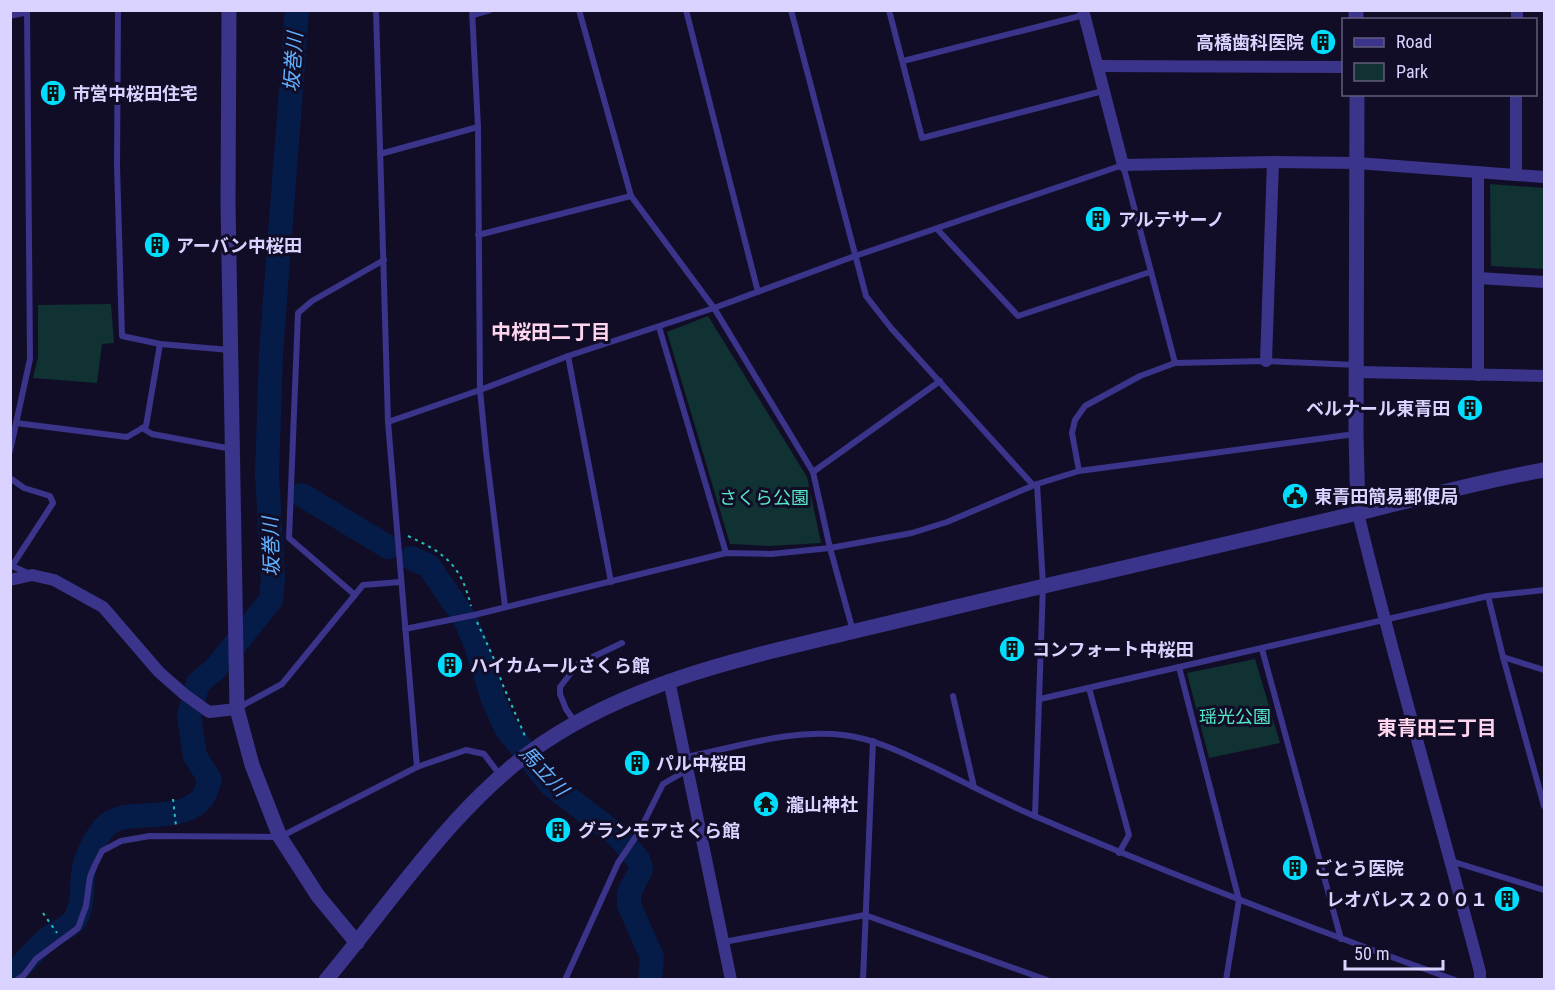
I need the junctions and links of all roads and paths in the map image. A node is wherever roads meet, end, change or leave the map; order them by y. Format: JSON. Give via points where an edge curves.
{"nodes":[{"id":1,"x":25,"y":10,"type":"edge"},
{"id":2,"x":118,"y":10,"type":"edge"},
{"id":3,"x":229,"y":10,"type":"edge"},
{"id":4,"x":376,"y":10,"type":"edge"},
{"id":5,"x":490,"y":10,"type":"edge"},
{"id":6,"x":579,"y":10,"type":"edge"},
{"id":7,"x":686,"y":10,"type":"edge"},
{"id":8,"x":792,"y":10,"type":"edge"},
{"id":9,"x":889,"y":10,"type":"edge"},
{"id":10,"x":10,"y":13,"type":"edge"},
{"id":11,"x":473,"y":13,"type":"edge"},
{"id":12,"x":1083,"y":13,"type":"edge"},
{"id":13,"x":903,"y":61,"type":"junction"},
{"id":14,"x":1098,"y":66,"type":"junction"},
{"id":15,"x":1342,"y":67,"type":"edge"},
{"id":16,"x":1103,"y":91,"type":"junction"},
{"id":17,"x":1357,"y":96,"type":"edge"},
{"id":18,"x":1516,"y":96,"type":"edge"},
{"id":19,"x":478,"y":127,"type":"junction"},
{"id":20,"x":380,"y":154,"type":"junction"},
{"id":21,"x":1273,"y":162,"type":"junction"},
{"id":22,"x":1357,"y":163,"type":"junction"},
{"id":23,"x":1123,"y":165,"type":"junction"},
{"id":24,"x":1478,"y":172,"type":"junction"},
{"id":25,"x":1516,"y":175,"type":"junction"},
{"id":26,"x":1545,"y":177,"type":"edge"},
{"id":27,"x":632,"y":196,"type":"junction"},
{"id":28,"x":937,"y":229,"type":"junction"},
{"id":29,"x":478,"y":235,"type":"junction"},
{"id":30,"x":855,"y":256,"type":"junction"},
{"id":31,"x":384,"y":260,"type":"junction"},
{"id":32,"x":1150,"y":272,"type":"junction"},
{"id":33,"x":1479,"y":278,"type":"junction"},
{"id":34,"x":1545,"y":282,"type":"edge"},
{"id":35,"x":758,"y":292,"type":"junction"},
{"id":36,"x":714,"y":308,"type":"junction"},
{"id":37,"x":658,"y":327,"type":"junction"},
{"id":38,"x":160,"y":344,"type":"junction"},
{"id":39,"x":231,"y":350,"type":"junction"},
{"id":40,"x":568,"y":356,"type":"junction"},
{"id":41,"x":1266,"y":361,"type":"junction"},
{"id":42,"x":1175,"y":363,"type":"junction"},
{"id":43,"x":1357,"y":368,"type":"junction"},
{"id":44,"x":1478,"y":375,"type":"junction"},
{"id":45,"x":1545,"y":376,"type":"edge"},
{"id":46,"x":939,"y":381,"type":"junction"},
{"id":47,"x":480,"y":390,"type":"junction"},
{"id":48,"x":388,"y":422,"type":"junction"},
{"id":49,"x":16,"y":423,"type":"junction"},
{"id":50,"x":142,"y":428,"type":"junction"},
{"id":51,"x":1356,"y":434,"type":"junction"},
{"id":52,"x":232,"y":449,"type":"junction"},
{"id":53,"x":10,"y":451,"type":"edge"},
{"id":54,"x":1545,"y":470,"type":"edge"},
{"id":55,"x":1079,"y":471,"type":"junction"},
{"id":56,"x":813,"y":472,"type":"junction"},
{"id":57,"x":10,"y":478,"type":"edge"},
{"id":58,"x":1035,"y":485,"type":"junction"},
{"id":59,"x":1358,"y":513,"type":"junction"},
{"id":60,"x":830,"y":548,"type":"junction"},
{"id":61,"x":726,"y":553,"type":"junction"},
{"id":62,"x":32,"y":575,"type":"junction"},
{"id":63,"x":10,"y":580,"type":"edge"},
{"id":64,"x":400,"y":582,"type":"junction"},
{"id":65,"x":611,"y":582,"type":"junction"},
{"id":66,"x":1043,"y":585,"type":"junction"},
{"id":67,"x":1545,"y":590,"type":"edge"},
{"id":68,"x":355,"y":595,"type":"junction"},
{"id":69,"x":1488,"y":596,"type":"junction"},
{"id":70,"x":505,"y":606,"type":"junction"},
{"id":71,"x":1384,"y":619,"type":"junction"},
{"id":72,"x":405,"y":629,"type":"junction"},
{"id":73,"x":853,"y":632,"type":"junction"},
{"id":74,"x":621,"y":643,"type":"dead end"},
{"id":75,"x":1262,"y":649,"type":"junction"},
{"id":76,"x":1503,"y":657,"type":"junction"},
{"id":77,"x":1179,"y":667,"type":"junction"},
{"id":78,"x":1545,"y":670,"type":"edge"},
{"id":79,"x":669,"y":680,"type":"junction"},
{"id":80,"x":1089,"y":688,"type":"junction"},
{"id":81,"x":953,"y":696,"type":"dead end"},
{"id":82,"x":1040,"y":699,"type":"junction"},
{"id":83,"x":237,"y":709,"type":"junction"},
{"id":84,"x":575,"y":722,"type":"junction"},
{"id":85,"x":873,"y":741,"type":"junction"},
{"id":86,"x":688,"y":763,"type":"junction"},
{"id":87,"x":417,"y":768,"type":"junction"},
{"id":88,"x":501,"y":776,"type":"junction"},
{"id":89,"x":1541,"y":780,"type":"edge"},
{"id":90,"x":974,"y":787,"type":"junction"},
{"id":91,"x":173,"y":799,"type":"dead end"},
{"id":92,"x":1545,"y":806,"type":"edge"},
{"id":93,"x":1035,"y":816,"type":"junction"},
{"id":94,"x":176,"y":826,"type":"dead end"},
{"id":95,"x":280,"y":837,"type":"junction"},
{"id":96,"x":1119,"y":853,"type":"junction"},
{"id":97,"x":1451,"y":861,"type":"junction"},
{"id":98,"x":1545,"y":890,"type":"edge"},
{"id":99,"x":1239,"y":900,"type":"junction"},
{"id":100,"x":43,"y":913,"type":"dead end"},
{"id":101,"x":865,"y":915,"type":"junction"},
{"id":102,"x":61,"y":939,"type":"dead end"},
{"id":103,"x":1341,"y":939,"type":"junction"},
{"id":104,"x":724,"y":942,"type":"junction"},
{"id":105,"x":357,"y":943,"type":"junction"},
{"id":106,"x":16,"y":980,"type":"edge"},
{"id":107,"x":326,"y":980,"type":"edge"},
{"id":108,"x":565,"y":980,"type":"edge"},
{"id":109,"x":731,"y":980,"type":"edge"},
{"id":110,"x":863,"y":980,"type":"edge"},
{"id":111,"x":1047,"y":980,"type":"edge"},
{"id":112,"x":1226,"y":980,"type":"edge"},
{"id":113,"x":1455,"y":980,"type":"edge"},
{"id":114,"x":1480,"y":980,"type":"edge"}],
"edges":[{"from":1,"to":10,"type":"street"},
{"from":1,"to":49,"type":"lane","via":[[30,359]]},
{"from":2,"to":38,"type":"lane","via":[[122,336]]},
{"from":3,"to":39,"type":"street"},
{"from":4,"to":20,"type":"lane"},
{"from":5,"to":11,"type":"lane"},
{"from":6,"to":27,"type":"lane"},
{"from":7,"to":35,"type":"lane"},
{"from":8,"to":30,"type":"lane"},
{"from":9,"to":13,"type":"lane"},
{"from":11,"to":19,"type":"lane"},
{"from":12,"to":13,"type":"lane"},
{"from":12,"to":14,"type":"street"},
{"from":13,"to":16,"type":"lane","via":[[922,138]]},
{"from":14,"to":15,"type":"street"},
{"from":14,"to":16,"type":"street"},
{"from":16,"to":23,"type":"street"},
{"from":17,"to":22,"type":"street"},
{"from":18,"to":25,"type":"street"},
{"from":19,"to":20,"type":"lane"},
{"from":19,"to":29,"type":"lane"},
{"from":20,"to":31,"type":"lane"},
{"from":21,"to":22,"type":"street"},
{"from":21,"to":23,"type":"street"},
{"from":21,"to":41,"type":"street"},
{"from":22,"to":24,"type":"street"},
{"from":22,"to":43,"type":"street"},
{"from":23,"to":28,"type":"lane"},
{"from":23,"to":32,"type":"lane"},
{"from":24,"to":25,"type":"street"},
{"from":24,"to":33,"type":"street"},
{"from":25,"to":26,"type":"street"},
{"from":27,"to":29,"type":"lane"},
{"from":27,"to":36,"type":"lane"},
{"from":28,"to":30,"type":"lane"},
{"from":28,"to":32,"type":"lane","via":[[1017,316]]},
{"from":29,"to":47,"type":"lane"},
{"from":30,"to":35,"type":"lane"},
{"from":30,"to":46,"type":"lane","via":[[866,296]]},
{"from":31,"to":48,"type":"lane"},
{"from":31,"to":68,"type":"lane","via":[[298,313],[289,538]]},
{"from":32,"to":42,"type":"lane"},
{"from":33,"to":34,"type":"street"},
{"from":33,"to":44,"type":"street"},
{"from":35,"to":36,"type":"lane"},
{"from":36,"to":37,"type":"lane"},
{"from":36,"to":56,"type":"lane"},
{"from":37,"to":40,"type":"lane"},
{"from":37,"to":61,"type":"lane"},
{"from":38,"to":39,"type":"lane"},
{"from":38,"to":50,"type":"lane","via":[[146,426]]},
{"from":39,"to":52,"type":"street"},
{"from":40,"to":47,"type":"lane"},
{"from":40,"to":65,"type":"lane"},
{"from":41,"to":42,"type":"lane"},
{"from":41,"to":43,"type":"lane"},
{"from":42,"to":55,"type":"lane","via":[[1140,376],[1085,406],[1072,433]]},
{"from":43,"to":44,"type":"street"},
{"from":43,"to":51,"type":"street"},
{"from":44,"to":45,"type":"street"},
{"from":46,"to":56,"type":"lane"},
{"from":46,"to":58,"type":"lane"},
{"from":47,"to":48,"type":"lane"},
{"from":47,"to":70,"type":"lane"},
{"from":48,"to":64,"type":"lane"},
{"from":49,"to":50,"type":"lane","via":[[127,437]]},
{"from":49,"to":53,"type":"lane"},
{"from":50,"to":52,"type":"lane","via":[[152,434]]},
{"from":51,"to":55,"type":"lane"},
{"from":51,"to":59,"type":"street"},
{"from":52,"to":83,"type":"street"},
{"from":54,"to":59,"type":"street","via":[[1478,482]]},
{"from":55,"to":58,"type":"lane"},
{"from":56,"to":60,"type":"lane"},
{"from":57,"to":62,"type":"lane","via":[[24,488],[50,496],[54,503],[12,566]]},
{"from":58,"to":60,"type":"lane","via":[[912,533]]},
{"from":58,"to":66,"type":"lane"},
{"from":59,"to":66,"type":"street"},
{"from":59,"to":71,"type":"street"},
{"from":60,"to":61,"type":"lane","via":[[771,554]]},
{"from":60,"to":73,"type":"lane"},
{"from":61,"to":65,"type":"lane"},
{"from":62,"to":63,"type":"street"},
{"from":62,"to":83,"type":"street","via":[[54,580],[103,608],[159,672],[209,712]]},
{"from":64,"to":68,"type":"lane","via":[[363,585]]},
{"from":64,"to":72,"type":"lane"},
{"from":65,"to":70,"type":"lane"},
{"from":66,"to":73,"type":"street"},
{"from":66,"to":82,"type":"lane"},
{"from":67,"to":69,"type":"lane"},
{"from":68,"to":83,"type":"lane","via":[[282,684]]},
{"from":69,"to":71,"type":"lane"},
{"from":69,"to":76,"type":"lane"},
{"from":70,"to":72,"type":"lane"},
{"from":71,"to":75,"type":"lane"},
{"from":71,"to":97,"type":"street"},
{"from":72,"to":87,"type":"lane"},
{"from":73,"to":79,"type":"street"},
{"from":74,"to":84,"type":"lane","via":[[578,664],[560,687],[566,709]]},
{"from":75,"to":77,"type":"lane"},
{"from":75,"to":103,"type":"lane"},
{"from":76,"to":78,"type":"lane"},
{"from":76,"to":89,"type":"lane"},
{"from":77,"to":80,"type":"lane"},
{"from":77,"to":99,"type":"lane"},
{"from":79,"to":84,"type":"street"},
{"from":79,"to":86,"type":"street"},
{"from":80,"to":82,"type":"lane"},
{"from":80,"to":96,"type":"lane","via":[[1129,836]]},
{"from":81,"to":90,"type":"lane"},
{"from":82,"to":93,"type":"lane"},
{"from":83,"to":95,"type":"street","via":[[252,765]]},
{"from":84,"to":88,"type":"street"},
{"from":85,"to":86,"type":"lane","via":[[844,735],[793,735]]},
{"from":85,"to":90,"type":"lane"},
{"from":85,"to":101,"type":"lane"},
{"from":86,"to":104,"type":"street"},
{"from":86,"to":108,"type":"lane","via":[[663,784],[618,863]]},
{"from":87,"to":88,"type":"lane","via":[[466,750],[484,754]]},
{"from":87,"to":95,"type":"lane"},
{"from":88,"to":105,"type":"street","via":[[439,838]]},
{"from":89,"to":92,"type":"lane"},
{"from":90,"to":93,"type":"lane"},
{"from":91,"to":94,"type":"path"},
{"from":93,"to":96,"type":"lane"},
{"from":95,"to":105,"type":"street","via":[[318,896]]},
{"from":95,"to":106,"type":"lane","via":[[150,836],[121,841],[102,851],[90,877],[78,928],[36,959]]},
{"from":96,"to":99,"type":"lane"},
{"from":97,"to":98,"type":"lane"},
{"from":97,"to":114,"type":"street"},
{"from":99,"to":103,"type":"lane"},
{"from":99,"to":112,"type":"lane"},
{"from":100,"to":102,"type":"path"},
{"from":101,"to":104,"type":"lane"},
{"from":101,"to":110,"type":"lane"},
{"from":101,"to":111,"type":"lane"},
{"from":103,"to":113,"type":"lane"},
{"from":104,"to":109,"type":"street"},
{"from":105,"to":107,"type":"street"}]}
